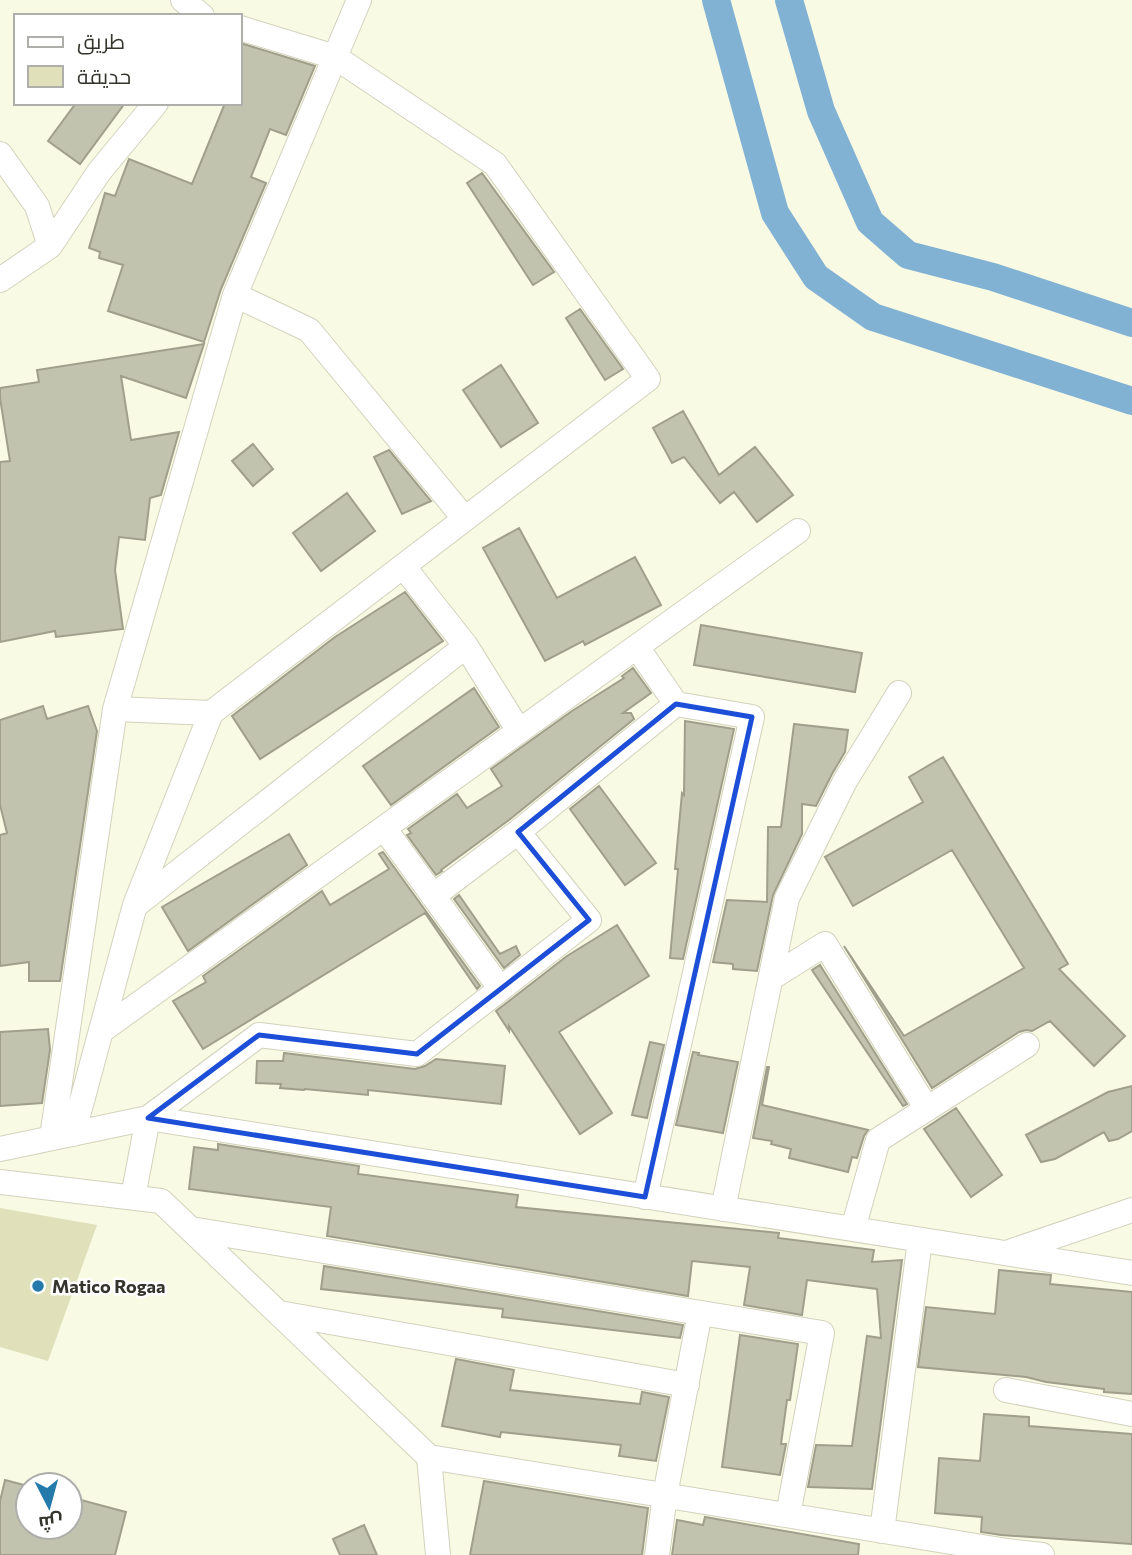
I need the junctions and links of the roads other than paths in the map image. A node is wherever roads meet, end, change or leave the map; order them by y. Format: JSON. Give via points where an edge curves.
{"nodes":[{"id":1,"x":183,"y":0,"type":"edge"},
{"id":2,"x":359,"y":0,"type":"edge"},
{"id":3,"x":200,"y":14,"type":"edge"},
{"id":4,"x":242,"y":28,"type":"edge"},
{"id":5,"x":335,"y":57,"type":"junction"},
{"id":6,"x":154,"y":105,"type":"edge"},
{"id":7,"x":0,"y":154,"type":"edge"},
{"id":8,"x":51,"y":246,"type":"junction"},
{"id":9,"x":0,"y":280,"type":"edge"},
{"id":10,"x":235,"y":295,"type":"junction"},
{"id":11,"x":465,"y":519,"type":"junction"},
{"id":12,"x":798,"y":531,"type":"dead end"},
{"id":13,"x":403,"y":566,"type":"junction"},
{"id":14,"x":466,"y":646,"type":"junction"},
{"id":15,"x":637,"y":647,"type":"junction"},
{"id":16,"x":899,"y":693,"type":"dead end"},
{"id":17,"x":676,"y":704,"type":"junction"},
{"id":18,"x":115,"y":709,"type":"junction"},
{"id":19,"x":211,"y":713,"type":"junction"},
{"id":20,"x":519,"y":731,"type":"junction"},
{"id":21,"x":384,"y":828,"type":"junction"},
{"id":22,"x":518,"y":832,"type":"junction"},
{"id":23,"x":433,"y":896,"type":"junction"},
{"id":24,"x":135,"y":905,"type":"junction"},
{"id":25,"x":771,"y":978,"type":"junction"},
{"id":26,"x":500,"y":988,"type":"junction"},
{"id":27,"x":101,"y":1031,"type":"junction"},
{"id":28,"x":1027,"y":1045,"type":"dead end"},
{"id":29,"x":928,"y":1109,"type":"junction"},
{"id":30,"x":148,"y":1118,"type":"junction"},
{"id":31,"x":62,"y":1135,"type":"junction"},
{"id":32,"x":0,"y":1149,"type":"edge"},
{"id":33,"x":0,"y":1182,"type":"edge"},
{"id":34,"x":645,"y":1196,"type":"junction"},
{"id":35,"x":133,"y":1197,"type":"junction"},
{"id":36,"x":723,"y":1209,"type":"junction"},
{"id":37,"x":1132,"y":1210,"type":"edge"},
{"id":38,"x":191,"y":1229,"type":"junction"},
{"id":39,"x":853,"y":1229,"type":"junction"},
{"id":40,"x":920,"y":1240,"type":"junction"},
{"id":41,"x":1005,"y":1253,"type":"junction"},
{"id":42,"x":1132,"y":1273,"type":"edge"},
{"id":43,"x":279,"y":1313,"type":"junction"},
{"id":44,"x":700,"y":1313,"type":"junction"},
{"id":45,"x":687,"y":1385,"type":"junction"},
{"id":46,"x":1006,"y":1390,"type":"dead end"},
{"id":47,"x":1132,"y":1414,"type":"edge"},
{"id":48,"x":429,"y":1457,"type":"junction"},
{"id":49,"x":665,"y":1495,"type":"junction"},
{"id":50,"x":788,"y":1515,"type":"junction"},
{"id":51,"x":882,"y":1531,"type":"junction"},
{"id":52,"x":438,"y":1555,"type":"edge"},
{"id":53,"x":657,"y":1555,"type":"edge"},
{"id":54,"x":1042,"y":1555,"type":"edge"}],
"edges":[{"from":1,"to":3,"type":"street"},
{"from":2,"to":5,"type":"street"},
{"from":4,"to":5,"type":"street"},
{"from":5,"to":10,"type":"street"},
{"from":5,"to":11,"type":"street","via":[[495,164],[648,379]]},
{"from":6,"to":8,"type":"street","via":[[99,172]]},
{"from":7,"to":8,"type":"street","via":[[37,206]]},
{"from":8,"to":9,"type":"street"},
{"from":10,"to":11,"type":"street","via":[[309,330]]},
{"from":10,"to":18,"type":"street"},
{"from":11,"to":13,"type":"street"},
{"from":12,"to":15,"type":"street"},
{"from":13,"to":14,"type":"street"},
{"from":13,"to":19,"type":"street"},
{"from":14,"to":20,"type":"street"},
{"from":14,"to":24,"type":"street"},
{"from":15,"to":17,"type":"street"},
{"from":15,"to":20,"type":"street"},
{"from":16,"to":25,"type":"street","via":[[845,781],[788,898]]},
{"from":17,"to":22,"type":"street"},
{"from":17,"to":34,"type":"street","via":[[752,717]]},
{"from":18,"to":19,"type":"street"},
{"from":18,"to":31,"type":"street"},
{"from":19,"to":24,"type":"street"},
{"from":20,"to":21,"type":"street"},
{"from":21,"to":23,"type":"street"},
{"from":21,"to":27,"type":"street"},
{"from":22,"to":23,"type":"street"},
{"from":22,"to":26,"type":"street","via":[[589,920]]},
{"from":23,"to":26,"type":"street"},
{"from":24,"to":27,"type":"street"},
{"from":25,"to":29,"type":"street","via":[[825,944]]},
{"from":25,"to":36,"type":"street"},
{"from":26,"to":30,"type":"street","via":[[417,1054],[259,1035]]},
{"from":27,"to":31,"type":"street"},
{"from":28,"to":29,"type":"street"},
{"from":29,"to":39,"type":"street","via":[[878,1140]]},
{"from":30,"to":31,"type":"street"},
{"from":30,"to":34,"type":"street"},
{"from":30,"to":35,"type":"street"},
{"from":31,"to":32,"type":"street"},
{"from":33,"to":35,"type":"street"},
{"from":34,"to":36,"type":"street"},
{"from":35,"to":38,"type":"street","via":[[161,1201]]},
{"from":36,"to":39,"type":"street"},
{"from":37,"to":41,"type":"street"},
{"from":38,"to":43,"type":"street"},
{"from":38,"to":44,"type":"street"},
{"from":39,"to":40,"type":"street"},
{"from":40,"to":41,"type":"street"},
{"from":40,"to":51,"type":"street"},
{"from":41,"to":42,"type":"street"},
{"from":43,"to":45,"type":"street"},
{"from":43,"to":48,"type":"street"},
{"from":44,"to":45,"type":"street"},
{"from":44,"to":50,"type":"street","via":[[822,1333]]},
{"from":45,"to":49,"type":"street"},
{"from":46,"to":47,"type":"street"},
{"from":48,"to":49,"type":"street"},
{"from":48,"to":52,"type":"street"},
{"from":49,"to":50,"type":"street"},
{"from":49,"to":53,"type":"street"},
{"from":50,"to":51,"type":"street"},
{"from":51,"to":54,"type":"street"}]}
